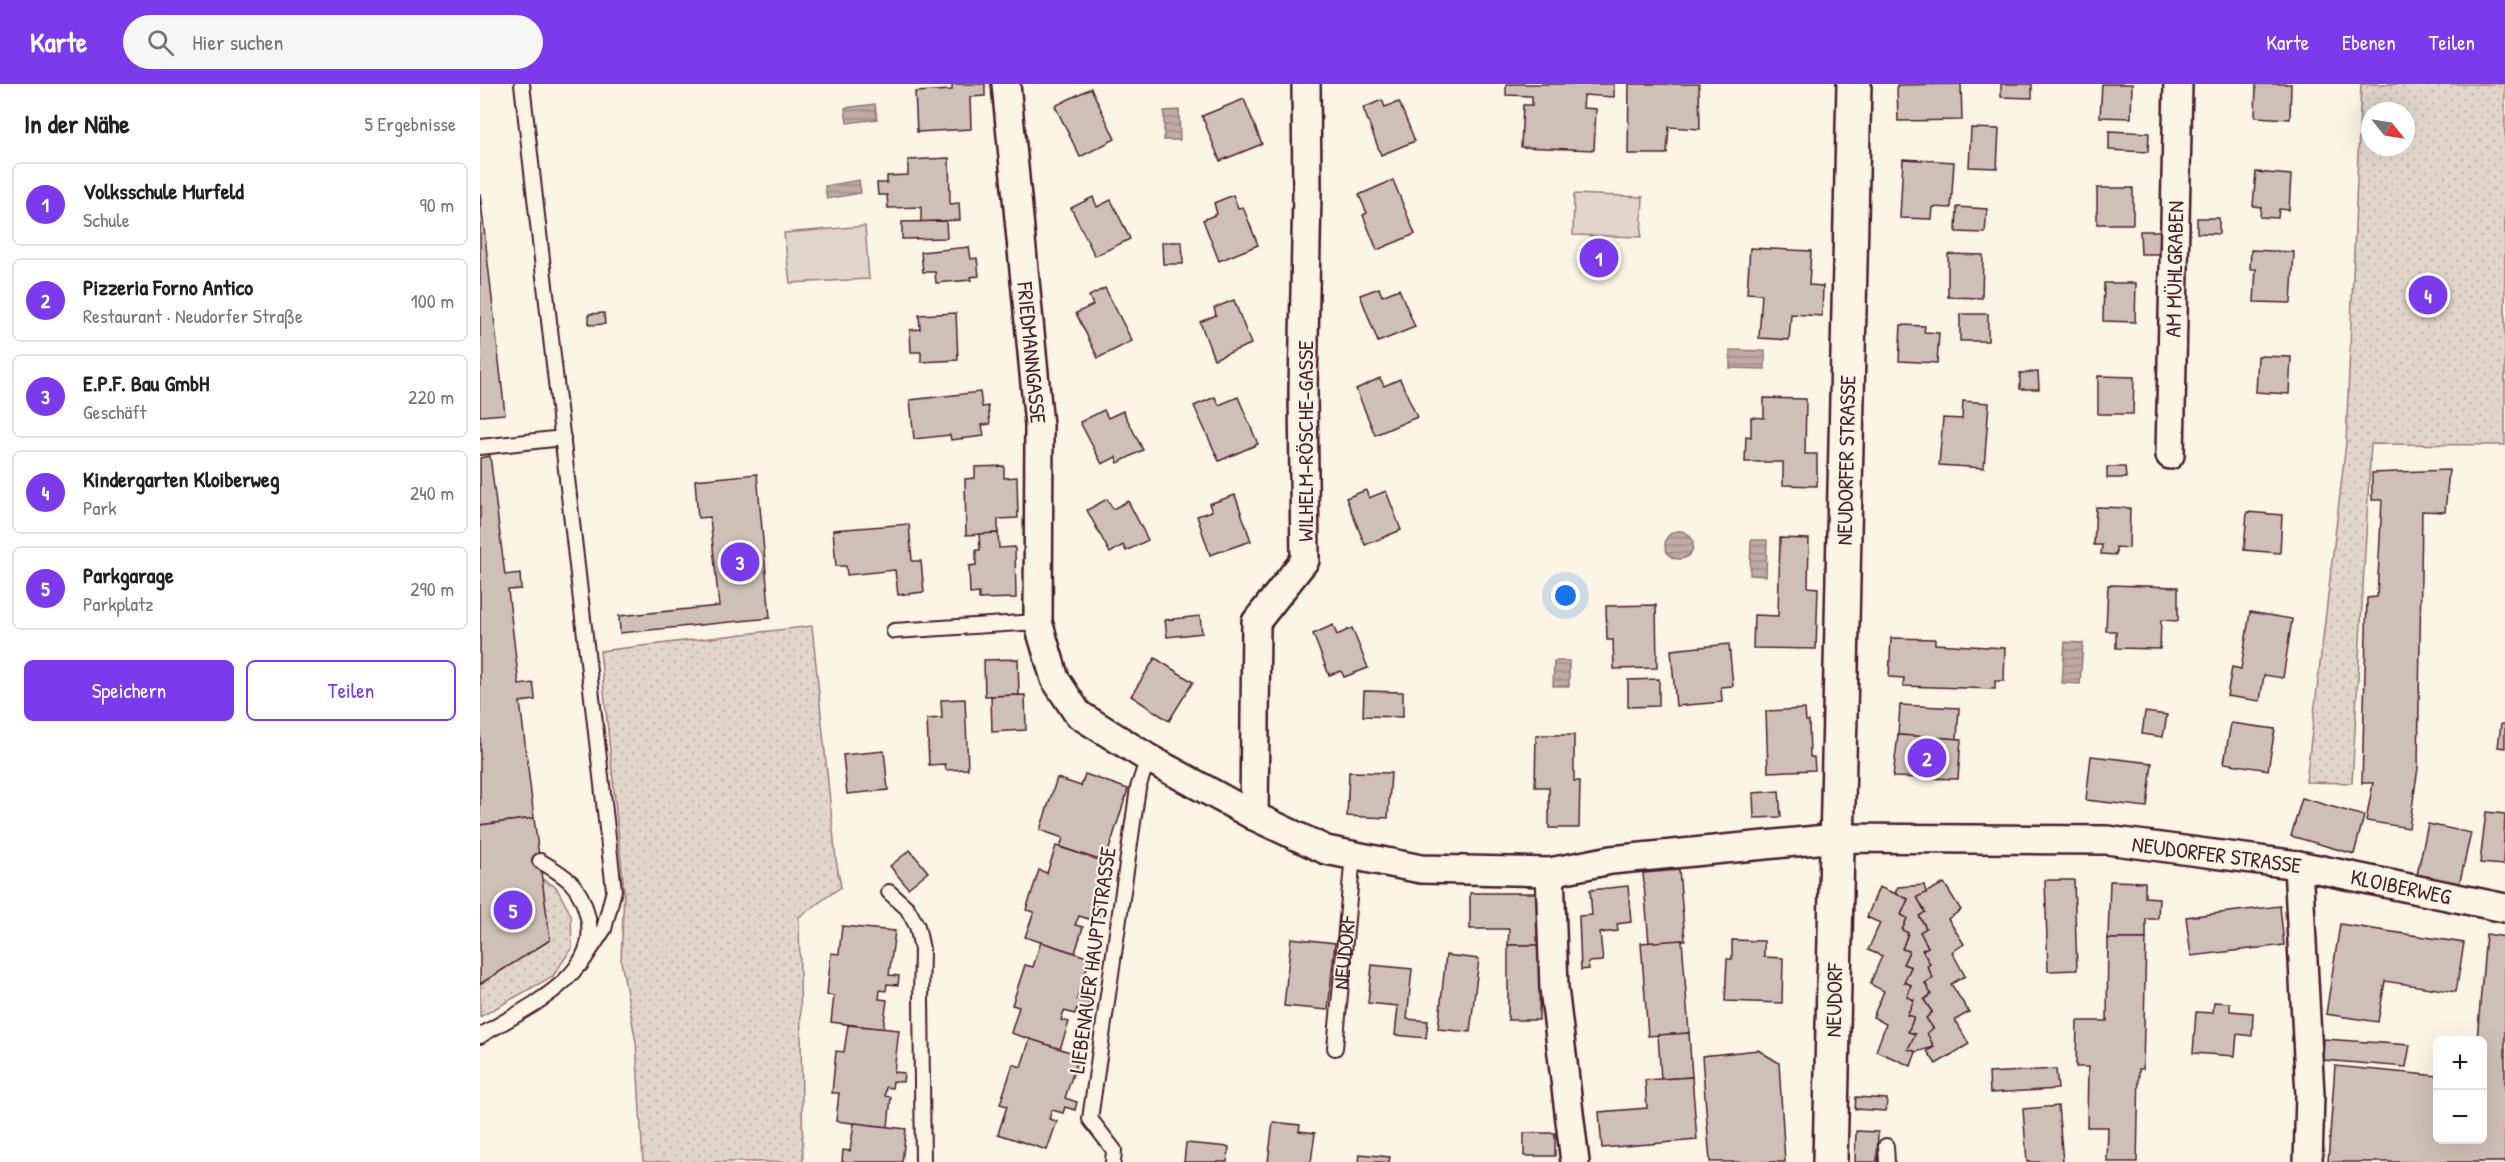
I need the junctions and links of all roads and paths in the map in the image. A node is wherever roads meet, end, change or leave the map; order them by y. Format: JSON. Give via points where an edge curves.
{"nodes":[{"id":1,"x":522,"y":84,"type":"edge"},
{"id":2,"x":1006,"y":84,"type":"edge"},
{"id":3,"x":1306,"y":84,"type":"edge"},
{"id":4,"x":1854,"y":84,"type":"edge"},
{"id":5,"x":2178,"y":84,"type":"edge"},
{"id":6,"x":563,"y":438,"type":"junction"},
{"id":7,"x":480,"y":447,"type":"edge"},
{"id":8,"x":2170,"y":455,"type":"dead end"},
{"id":9,"x":1038,"y":622,"type":"junction"},
{"id":10,"x":894,"y":632,"type":"dead end"},
{"id":11,"x":1148,"y":758,"type":"junction"},
{"id":12,"x":1254,"y":816,"type":"junction"},
{"id":13,"x":1837,"y":838,"type":"junction"},
{"id":14,"x":1353,"y":855,"type":"junction"},
{"id":15,"x":540,"y":861,"type":"dead end"},
{"id":16,"x":2298,"y":865,"type":"junction"},
{"id":17,"x":1550,"y":872,"type":"junction"},
{"id":18,"x":889,"y":892,"type":"dead end"},
{"id":19,"x":2505,"y":908,"type":"edge"},
{"id":20,"x":581,"y":964,"type":"junction"},
{"id":21,"x":480,"y":1036,"type":"edge"},
{"id":22,"x":1335,"y":1048,"type":"dead end"},
{"id":23,"x":1887,"y":1146,"type":"dead end"},
{"id":24,"x":923,"y":1162,"type":"edge"},
{"id":25,"x":1113,"y":1162,"type":"edge"},
{"id":26,"x":1575,"y":1162,"type":"edge"},
{"id":27,"x":1830,"y":1162,"type":"edge"},
{"id":28,"x":1887,"y":1162,"type":"edge"},
{"id":29,"x":2308,"y":1162,"type":"edge"}],
"edges":[{"from":1,"to":6,"type":"lane"},
{"from":2,"to":9,"type":"street","name":"FRIEDMANNGASSE","via":[[1039,426]]},
{"from":3,"to":12,"type":"street","name":"WILHELM-RÖSCHE-GASSE","via":[[1305,560],[1256,622]]},
{"from":4,"to":13,"type":"street","name":"NEUDORFER STRASSE"},
{"from":5,"to":8,"type":"street","name":"AM MÜHLGRABEN"},
{"from":6,"to":7,"type":"lane"},
{"from":6,"to":20,"type":"lane","via":[[614,890],[604,929]]},
{"from":9,"to":10,"type":"lane"},
{"from":9,"to":11,"type":"street","name":"FRIEDMANNGASSE","via":[[1054,679],[1078,714]]},
{"from":11,"to":12,"type":"street","name":"FRIEDMANNGASSE"},
{"from":11,"to":25,"type":"lane","name":"LIEBENAUER HAUPTSTRASSE","via":[[1138,788],[1090,1119],[1114,1150]]},
{"from":12,"to":14,"type":"street","via":[[1326,850]]},
{"from":13,"to":16,"type":"street","name":"NEUDORFER STRASSE","via":[[2108,840]]},
{"from":13,"to":17,"type":"street","name":"NEUDORFER STRASSE","via":[[1611,860]]},
{"from":13,"to":27,"type":"street","name":"NEUDORF"},
{"from":14,"to":17,"type":"street","via":[[1421,869]]},
{"from":14,"to":22,"type":"lane","name":"NEUDORF"},
{"from":15,"to":20,"type":"lane","via":[[567,876],[584,898],[592,933]]},
{"from":16,"to":19,"type":"street","name":"KLOIBERWEG"},
{"from":16,"to":29,"type":"street","name":"NEUDORFER STRASSE","via":[[2310,1095]]},
{"from":17,"to":26,"type":"street","via":[[1554,988]]},
{"from":18,"to":24,"type":"lane","via":[[907,908],[917,926],[922,949]]},
{"from":20,"to":21,"type":"lane","via":[[557,989]]},
{"from":23,"to":28,"type":"lane"}]}
